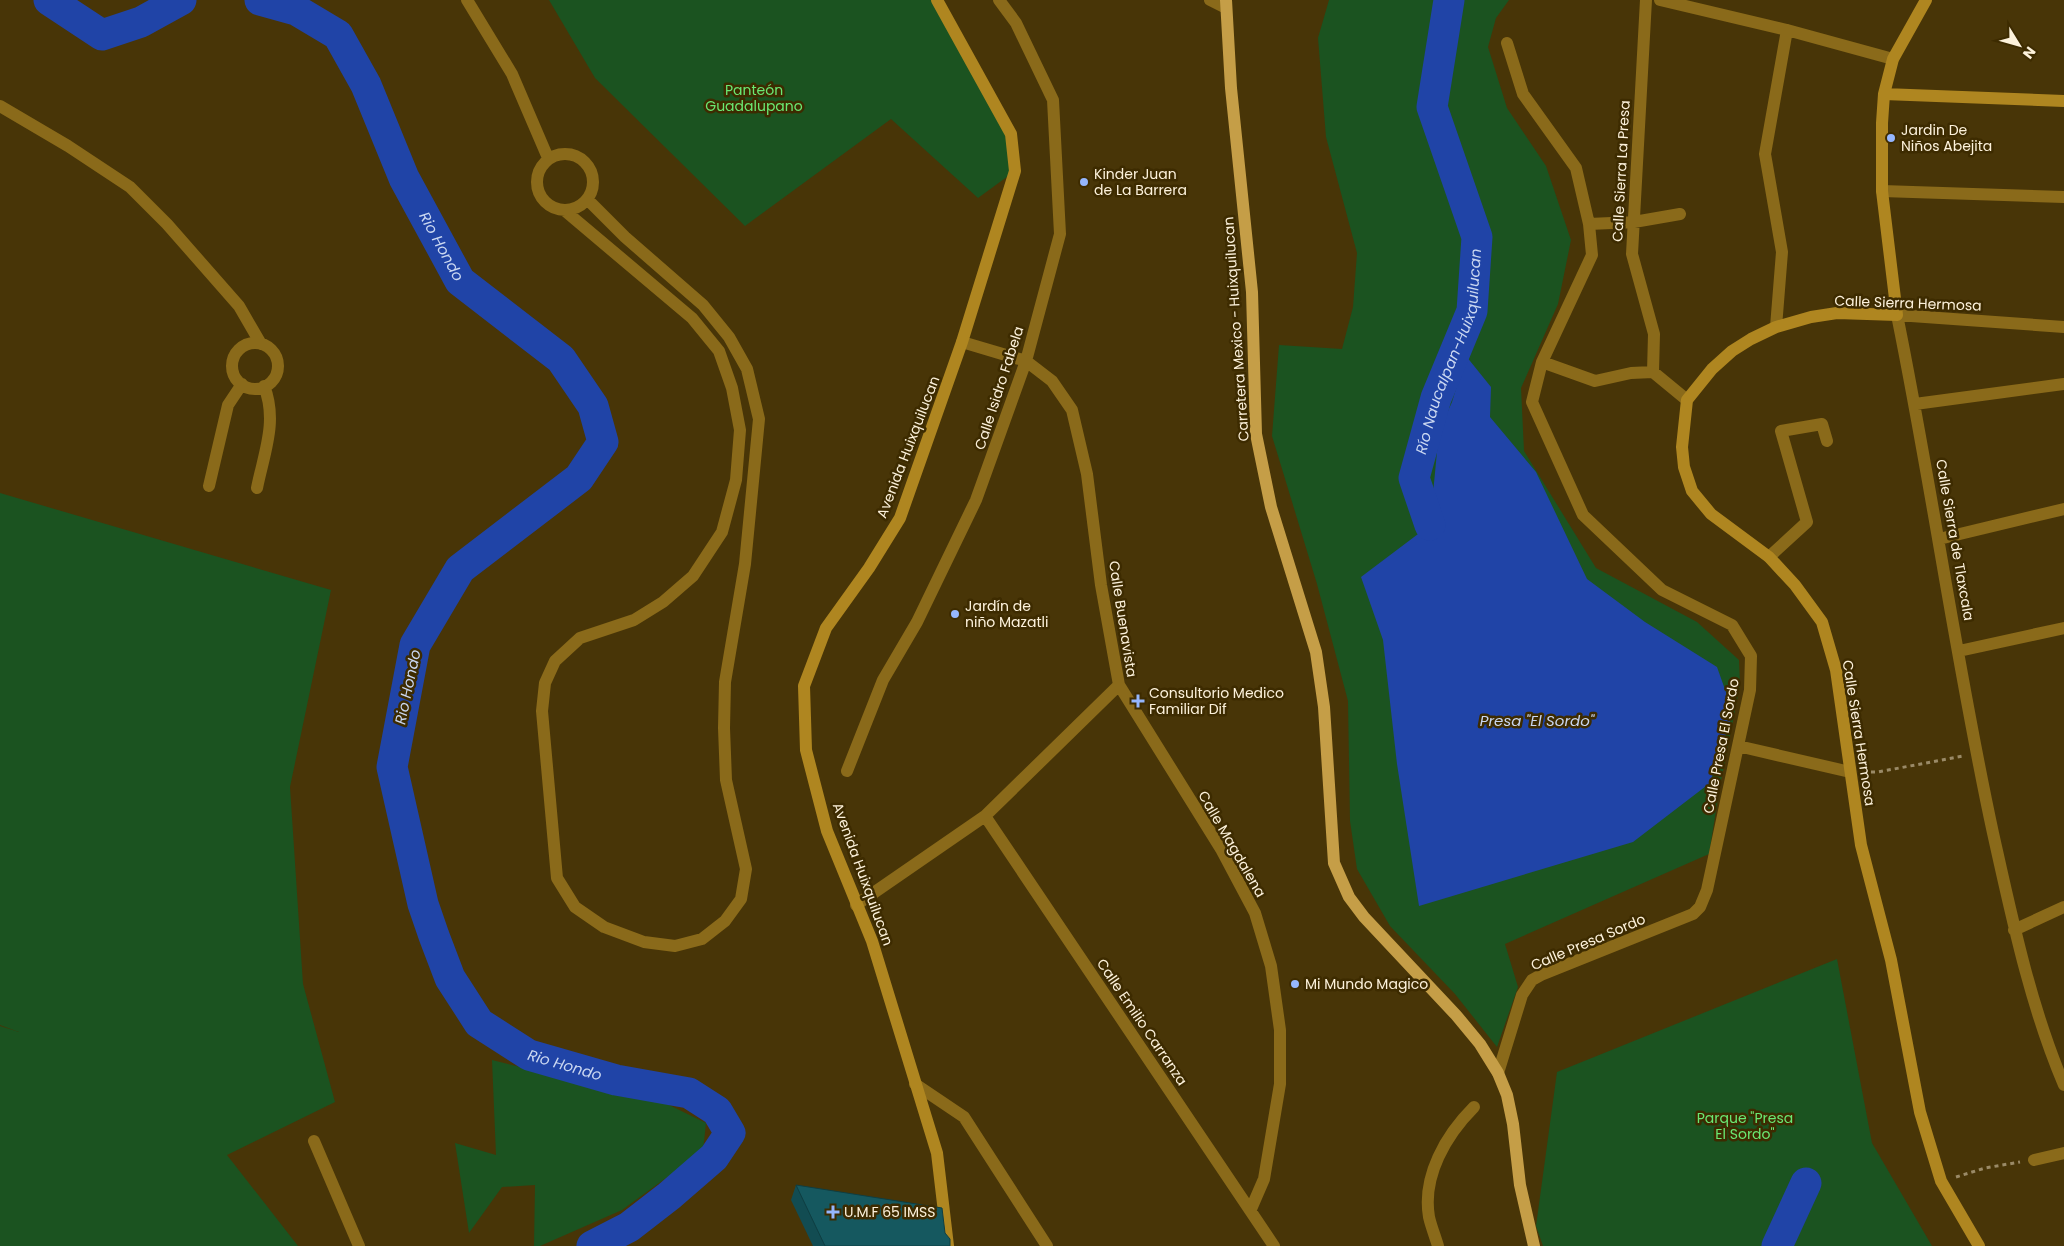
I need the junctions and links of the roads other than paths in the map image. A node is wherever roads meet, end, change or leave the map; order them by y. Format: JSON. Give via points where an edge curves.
{"nodes":[{"id":1,"x":467,"y":0,"type":"edge"},
{"id":2,"x":937,"y":0,"type":"edge"},
{"id":3,"x":999,"y":0,"type":"edge"},
{"id":4,"x":1210,"y":0,"type":"edge"},
{"id":5,"x":1646,"y":0,"type":"edge"},
{"id":6,"x":1660,"y":0,"type":"edge"},
{"id":7,"x":1926,"y":0,"type":"edge"},
{"id":8,"x":1226,"y":4,"type":"edge"},
{"id":9,"x":1787,"y":30,"type":"junction"},
{"id":10,"x":1507,"y":43,"type":"dead end"},
{"id":11,"x":1893,"y":59,"type":"junction"},
{"id":12,"x":1884,"y":94,"type":"junction"},
{"id":13,"x":2064,"y":102,"type":"edge"},
{"id":14,"x":0,"y":106,"type":"edge"},
{"id":15,"x":548,"y":158,"type":"junction"},
{"id":16,"x":1882,"y":191,"type":"junction"},
{"id":17,"x":2064,"y":197,"type":"edge"},
{"id":18,"x":587,"y":199,"type":"junction"},
{"id":19,"x":564,"y":210,"type":"junction"},
{"id":20,"x":1680,"y":214,"type":"dead end"},
{"id":21,"x":1634,"y":222,"type":"junction"},
{"id":22,"x":1589,"y":224,"type":"junction"},
{"id":23,"x":1897,"y":315,"type":"junction"},
{"id":24,"x":1776,"y":327,"type":"junction"},
{"id":25,"x":2064,"y":327,"type":"edge"},
{"id":26,"x":962,"y":342,"type":"junction"},
{"id":27,"x":261,"y":344,"type":"junction"},
{"id":28,"x":1026,"y":361,"type":"junction"},
{"id":29,"x":1542,"y":362,"type":"junction"},
{"id":30,"x":1653,"y":372,"type":"junction"},
{"id":31,"x":242,"y":384,"type":"junction"},
{"id":32,"x":2064,"y":384,"type":"edge"},
{"id":33,"x":264,"y":386,"type":"junction"},
{"id":34,"x":1687,"y":400,"type":"junction"},
{"id":35,"x":1915,"y":404,"type":"junction"},
{"id":36,"x":1827,"y":441,"type":"dead end"},
{"id":37,"x":209,"y":486,"type":"dead end"},
{"id":38,"x":257,"y":488,"type":"dead end"},
{"id":39,"x":2064,"y":509,"type":"edge"},
{"id":40,"x":1939,"y":540,"type":"junction"},
{"id":41,"x":1769,"y":557,"type":"junction"},
{"id":42,"x":2064,"y":628,"type":"edge"},
{"id":43,"x":1959,"y":651,"type":"junction"},
{"id":44,"x":1119,"y":686,"type":"junction"},
{"id":45,"x":1738,"y":746,"type":"junction"},
{"id":46,"x":847,"y":771,"type":"dead end"},
{"id":47,"x":1850,"y":772,"type":"junction"},
{"id":48,"x":985,"y":816,"type":"junction"},
{"id":49,"x":1707,"y":890,"type":"joint"},
{"id":50,"x":856,"y":905,"type":"junction"},
{"id":51,"x":2064,"y":907,"type":"edge"},
{"id":52,"x":2014,"y":930,"type":"junction"},
{"id":53,"x":1498,"y":1073,"type":"junction"},
{"id":54,"x":915,"y":1084,"type":"junction"},
{"id":55,"x":2064,"y":1085,"type":"edge"},
{"id":56,"x":1474,"y":1107,"type":"dead end"},
{"id":57,"x":314,"y":1141,"type":"dead end"},
{"id":58,"x":2064,"y":1153,"type":"edge"},
{"id":59,"x":2034,"y":1160,"type":"road end"},
{"id":60,"x":1251,"y":1209,"type":"junction"},
{"id":61,"x":949,"y":1244,"type":"edge"},
{"id":62,"x":359,"y":1246,"type":"edge"},
{"id":63,"x":1047,"y":1246,"type":"edge"},
{"id":64,"x":1274,"y":1246,"type":"edge"},
{"id":65,"x":1438,"y":1246,"type":"edge"},
{"id":66,"x":1534,"y":1246,"type":"edge"},
{"id":67,"x":1979,"y":1246,"type":"edge"}],
"edges":[{"from":1,"to":15,"type":"street","via":[[512,74]]},
{"from":2,"to":26,"type":"street","name":"Avenida Huixquilucan","via":[[1011,134],[1015,171]]},
{"from":3,"to":28,"type":"street","name":"Calle Isidro Fabela","via":[[1016,23],[1053,100],[1060,234]]},
{"from":4,"to":8,"type":"street"},
{"from":5,"to":21,"type":"street","name":"Calle Sierra La Presa"},
{"from":6,"to":9,"type":"street"},
{"from":7,"to":11,"type":"street","name":"Calle Sierra de Tlaxcala"},
{"from":8,"to":53,"type":"main road","name":"Carretera Mexico - Huixquilucan","via":[[1230,88],[1252,292],[1256,434],[1271,507],[1316,652],[1324,707],[1334,862],[1349,898],[1364,918],[1456,1015]]},
{"from":9,"to":11,"type":"street"},
{"from":9,"to":24,"type":"street","via":[[1765,154],[1782,252]]},
{"from":10,"to":22,"type":"street","name":"Calle Presa El Sordo","via":[[1523,94],[1576,168]]},
{"from":11,"to":12,"type":"street","name":"Calle Sierra de Tlaxcala"},
{"from":12,"to":13,"type":"street"},
{"from":12,"to":16,"type":"street","name":"Calle Sierra de Tlaxcala"},
{"from":14,"to":27,"type":"street","via":[[130,188],[167,224],[239,306]]},
{"from":15,"to":18,"type":"street","via":[[565,153],[582,159],[592,174],[593,183]]},
{"from":15,"to":19,"type":"street","via":[[538,172],[537,190],[547,204]]},
{"from":16,"to":17,"type":"street"},
{"from":16,"to":23,"type":"street","name":"Calle Sierra de Tlaxcala"},
{"from":18,"to":19,"type":"street","via":[[572,210]]},
{"from":18,"to":19,"type":"street","via":[[624,237],[703,305],[729,337],[747,369],[759,419],[746,555],[725,682],[726,780],[746,869],[742,898],[724,922],[702,939],[675,946],[644,942],[604,927],[575,908],[557,878],[542,711],[546,683],[555,661],[580,638],[634,620],[664,602],[693,576],[722,532],[736,480],[740,430],[732,388],[719,351],[703,331],[692,318]]},
{"from":20,"to":21,"type":"street"},
{"from":21,"to":22,"type":"street"},
{"from":21,"to":30,"type":"street","name":"Calle Sierra La Presa","via":[[1632,254],[1654,334]]},
{"from":22,"to":29,"type":"street","name":"Calle Presa El Sordo","via":[[1592,255]]},
{"from":23,"to":24,"type":"street","name":"Calle Sierra Hermosa","via":[[1837,314]]},
{"from":23,"to":25,"type":"street","name":"Calle Sierra Hermosa"},
{"from":23,"to":35,"type":"street","name":"Calle Sierra de Tlaxcala"},
{"from":24,"to":34,"type":"street","name":"Calle Sierra Hermosa","via":[[1732,351],[1712,369]]},
{"from":26,"to":28,"type":"street","name":"Calle Buenavista"},
{"from":26,"to":50,"type":"street","name":"Avenida Huixquilucan","via":[[900,518],[826,628],[804,686],[806,750],[828,831]]},
{"from":27,"to":31,"type":"street","via":[[246,345],[234,356],[233,371]]},
{"from":27,"to":33,"type":"street","via":[[274,353],[277,360],[275,376]]},
{"from":28,"to":44,"type":"street","name":"Calle Buenavista","via":[[1052,381],[1072,410],[1087,474],[1101,585]]},
{"from":28,"to":46,"type":"street","name":"Calle Isidro Fabela","via":[[976,500],[917,622],[883,680]]},
{"from":29,"to":30,"type":"street","via":[[1594,381]]},
{"from":29,"to":45,"type":"street","name":"Calle Presa El Sordo","via":[[1532,402],[1583,515],[1662,590],[1732,625],[1751,656],[1750,690]]},
{"from":30,"to":34,"type":"street"},
{"from":31,"to":33,"type":"street","via":[[257,388]]},
{"from":31,"to":37,"type":"street","via":[[228,405]]},
{"from":32,"to":35,"type":"street"},
{"from":33,"to":38,"type":"street","via":[[271,403],[272,419]]},
{"from":34,"to":41,"type":"street","name":"Calle Sierra Hermosa","via":[[1682,447],[1692,491],[1711,514]]},
{"from":35,"to":40,"type":"street","name":"Calle Sierra de Tlaxcala"},
{"from":36,"to":41,"type":"street","via":[[1822,424],[1781,431],[1807,522]]},
{"from":39,"to":40,"type":"street"},
{"from":40,"to":43,"type":"street","name":"Calle Sierra de Tlaxcala"},
{"from":41,"to":47,"type":"street","name":"Calle Sierra Hermosa","via":[[1822,622],[1836,670]]},
{"from":42,"to":43,"type":"street"},
{"from":43,"to":52,"type":"street","name":"Calle Sierra de Tlaxcala","via":[[1976,753]]},
{"from":44,"to":48,"type":"street","name":"Calle Buenavista"},
{"from":44,"to":60,"type":"street","name":"Calle Magdalena","via":[[1221,849],[1255,914],[1270,966],[1280,1030],[1280,1084],[1264,1179]]},
{"from":45,"to":47,"type":"street"},
{"from":45,"to":49,"type":"street","name":"Calle Presa El Sordo"},
{"from":47,"to":67,"type":"street","name":"Calle Sierra Hermosa","via":[[1861,845],[1891,960],[1920,1112],[1941,1181]]},
{"from":48,"to":50,"type":"street","name":"Calle Buenavista"},
{"from":48,"to":60,"type":"street","name":"Calle Emilio Carranza"},
{"from":49,"to":53,"type":"street","name":"Calle Presa Sordo","via":[[1700,908],[1693,914],[1532,980],[1522,995]]},
{"from":50,"to":54,"type":"street","name":"Avenida Huixquilucan","via":[[872,941]]},
{"from":51,"to":52,"type":"street"},
{"from":52,"to":55,"type":"street","name":"Calle Sierra de Tlaxcala","via":[[2050,1052]]},
{"from":53,"to":66,"type":"main road","name":"Carretera Mexico - Huixquilucan","via":[[1514,1124],[1520,1185]]},
{"from":54,"to":61,"type":"street","name":"Avenida Huixquilucan","via":[[937,1152]]},
{"from":54,"to":63,"type":"street","via":[[964,1117]]},
{"from":56,"to":65,"type":"street","via":[[1458,1123],[1439,1155],[1428,1187],[1429,1216]]},
{"from":57,"to":62,"type":"street"},
{"from":58,"to":59,"type":"street"},
{"from":60,"to":64,"type":"street","name":"Calle Emilio Carranza"}]}
